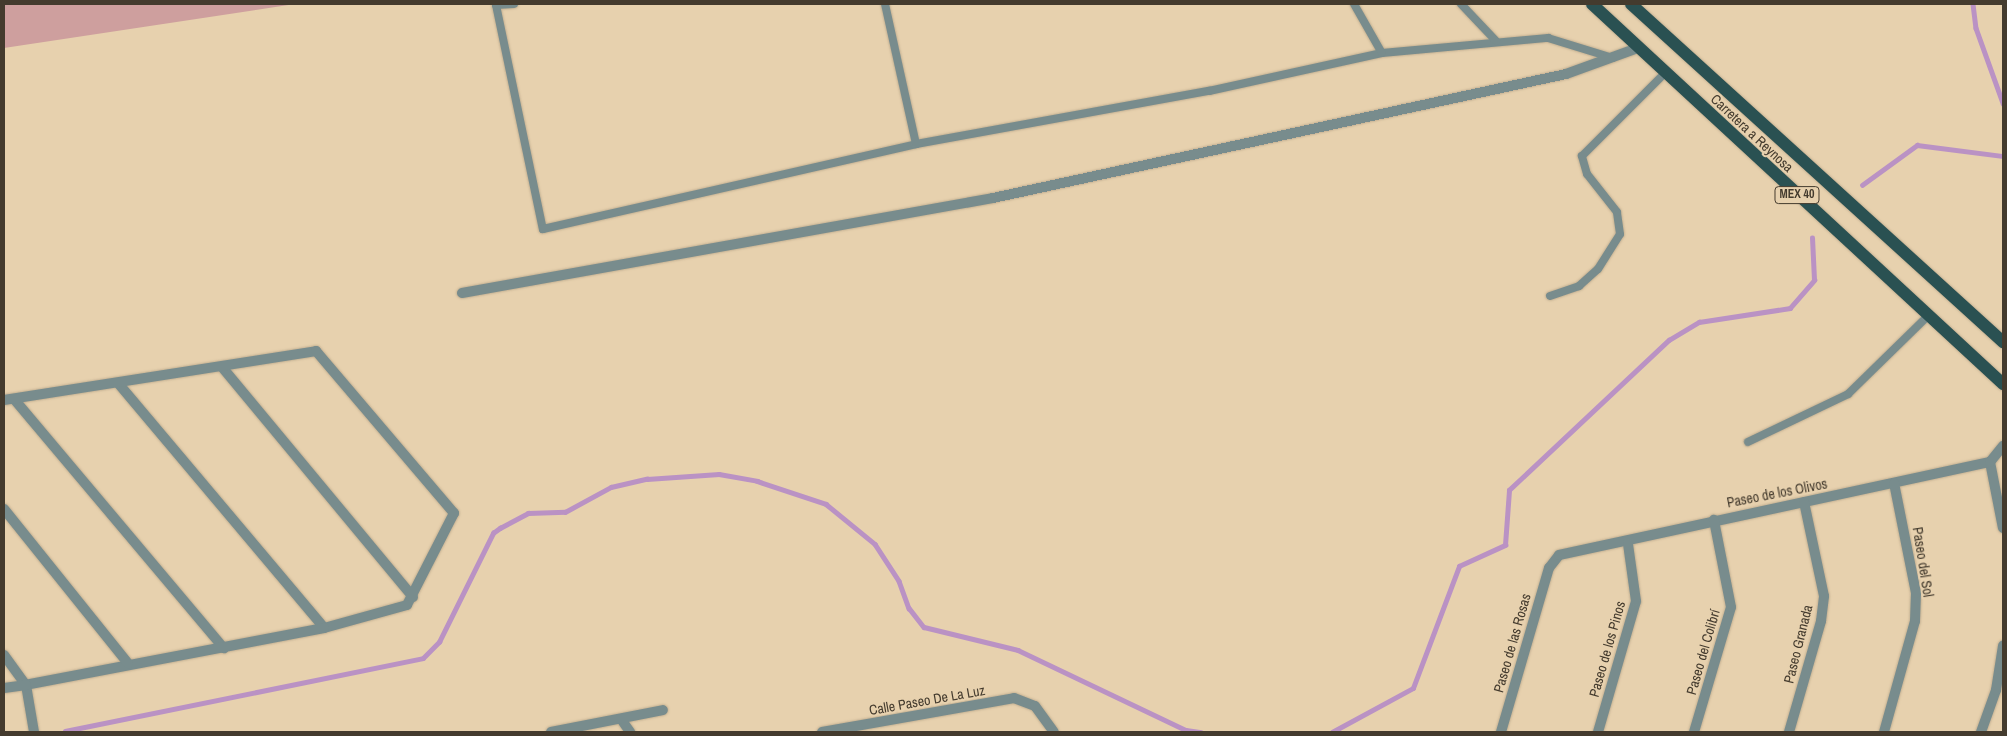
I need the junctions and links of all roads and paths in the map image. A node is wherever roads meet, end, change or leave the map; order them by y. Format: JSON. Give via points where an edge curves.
{"nodes":[{"id":1,"x":514,"y":4,"type":"edge"},
{"id":2,"x":885,"y":4,"type":"edge"},
{"id":3,"x":1354,"y":4,"type":"edge"},
{"id":4,"x":1461,"y":4,"type":"edge"},
{"id":5,"x":1592,"y":4,"type":"edge"},
{"id":6,"x":1630,"y":4,"type":"edge"},
{"id":7,"x":1496,"y":41,"type":"junction"},
{"id":8,"x":1638,"y":48,"type":"junction"},
{"id":9,"x":1382,"y":53,"type":"junction"},
{"id":10,"x":1615,"y":59,"type":"junction"},
{"id":11,"x":1665,"y":73,"type":"junction"},
{"id":12,"x":916,"y":144,"type":"junction"},
{"id":13,"x":462,"y":292,"type":"dead end"},
{"id":14,"x":1550,"y":296,"type":"dead end"},
{"id":15,"x":1928,"y":316,"type":"junction"},
{"id":16,"x":2003,"y":342,"type":"edge"},
{"id":17,"x":222,"y":367,"type":"junction"},
{"id":18,"x":118,"y":383,"type":"junction"},
{"id":19,"x":2003,"y":384,"type":"edge"},
{"id":20,"x":9,"y":400,"type":"edge"},
{"id":21,"x":1748,"y":442,"type":"dead end"},
{"id":22,"x":2003,"y":446,"type":"edge"},
{"id":23,"x":1990,"y":462,"type":"junction"},
{"id":24,"x":1894,"y":483,"type":"junction"},
{"id":25,"x":1804,"y":502,"type":"junction"},
{"id":26,"x":4,"y":509,"type":"edge"},
{"id":27,"x":1714,"y":520,"type":"junction"},
{"id":28,"x":2003,"y":528,"type":"edge"},
{"id":29,"x":1628,"y":544,"type":"junction"},
{"id":30,"x":1552,"y":562,"type":"joint"},
{"id":31,"x":413,"y":597,"type":"junction"},
{"id":32,"x":324,"y":628,"type":"junction"},
{"id":33,"x":2003,"y":646,"type":"edge"},
{"id":34,"x":224,"y":648,"type":"junction"},
{"id":35,"x":4,"y":655,"type":"edge"},
{"id":36,"x":128,"y":663,"type":"junction"},
{"id":37,"x":26,"y":684,"type":"junction"},
{"id":38,"x":4,"y":688,"type":"edge"},
{"id":39,"x":1999,"y":693,"type":"edge"},
{"id":40,"x":662,"y":710,"type":"dead end"},
{"id":41,"x":621,"y":719,"type":"junction"},
{"id":42,"x":34,"y":732,"type":"edge"},
{"id":43,"x":551,"y":732,"type":"edge"},
{"id":44,"x":630,"y":732,"type":"edge"},
{"id":45,"x":822,"y":732,"type":"edge"},
{"id":46,"x":1054,"y":732,"type":"edge"},
{"id":47,"x":1501,"y":732,"type":"edge"},
{"id":48,"x":1598,"y":732,"type":"edge"},
{"id":49,"x":1694,"y":732,"type":"edge"},
{"id":50,"x":1789,"y":732,"type":"edge"},
{"id":51,"x":1884,"y":732,"type":"edge"},
{"id":52,"x":1981,"y":732,"type":"edge"}],
"edges":[{"from":1,"to":12,"type":"lane","via":[[496,5],[543,229]]},
{"from":2,"to":12,"type":"lane"},
{"from":3,"to":9,"type":"lane"},
{"from":4,"to":7,"type":"lane"},
{"from":5,"to":8,"type":"main road","name":"Carretera a Reynosa","number":"MEX 40"},
{"from":6,"to":16,"type":"main road","name":"Carretera a Reynosa","number":"MEX 40"},
{"from":7,"to":9,"type":"lane"},
{"from":7,"to":10,"type":"lane","via":[[1555,39]]},
{"from":8,"to":10,"type":"street"},
{"from":8,"to":11,"type":"main road","name":"Carretera a Reynosa","number":"MEX 40"},
{"from":9,"to":12,"type":"lane","via":[[1209,91]]},
{"from":10,"to":13,"type":"street","via":[[993,198]]},
{"from":11,"to":14,"type":"lane","via":[[1586,147],[1582,165],[1618,212],[1620,234],[1586,280]]},
{"from":11,"to":15,"type":"main road","name":"Carretera a Reynosa","number":"MEX 40"},
{"from":15,"to":19,"type":"main road","name":"Carretera a Reynosa","number":"MEX 40"},
{"from":15,"to":21,"type":"lane","via":[[1848,394]]},
{"from":17,"to":18,"type":"street"},
{"from":17,"to":31,"type":"street"},
{"from":17,"to":31,"type":"street","via":[[316,351],[454,513]]},
{"from":18,"to":20,"type":"street"},
{"from":18,"to":32,"type":"street"},
{"from":20,"to":34,"type":"street"},
{"from":22,"to":23,"type":"street"},
{"from":23,"to":24,"type":"street","name":"Paseo de los Olivos"},
{"from":23,"to":28,"type":"street"},
{"from":24,"to":25,"type":"street","name":"Paseo de los Olivos"},
{"from":24,"to":51,"type":"street","name":"Paseo del Sol","via":[[1914,585],[1915,621]]},
{"from":25,"to":27,"type":"street","name":"Paseo de los Olivos"},
{"from":25,"to":50,"type":"street","name":"Paseo Granada","via":[[1824,596],[1821,621]]},
{"from":26,"to":36,"type":"street"},
{"from":27,"to":29,"type":"street","name":"Paseo de los Olivos"},
{"from":27,"to":49,"type":"street","name":"Paseo del Colibrí","via":[[1731,607]]},
{"from":29,"to":30,"type":"street","name":"Paseo de los Olivos","via":[[1559,555]]},
{"from":29,"to":48,"type":"street","name":"Paseo de los Pinos","via":[[1636,601]]},
{"from":30,"to":47,"type":"street","name":"Paseo de las Rosas"},
{"from":31,"to":32,"type":"street","via":[[407,605],[387,614]]},
{"from":32,"to":34,"type":"street"},
{"from":33,"to":39,"type":"street"},
{"from":34,"to":36,"type":"street"},
{"from":35,"to":37,"type":"street"},
{"from":36,"to":37,"type":"street"},
{"from":37,"to":38,"type":"street"},
{"from":37,"to":42,"type":"street"},
{"from":39,"to":52,"type":"street"},
{"from":40,"to":41,"type":"street"},
{"from":41,"to":43,"type":"street"},
{"from":41,"to":44,"type":"street"},
{"from":45,"to":46,"type":"street","name":"Calle Paseo De La Luz","via":[[1014,698],[1034,706]]}]}
